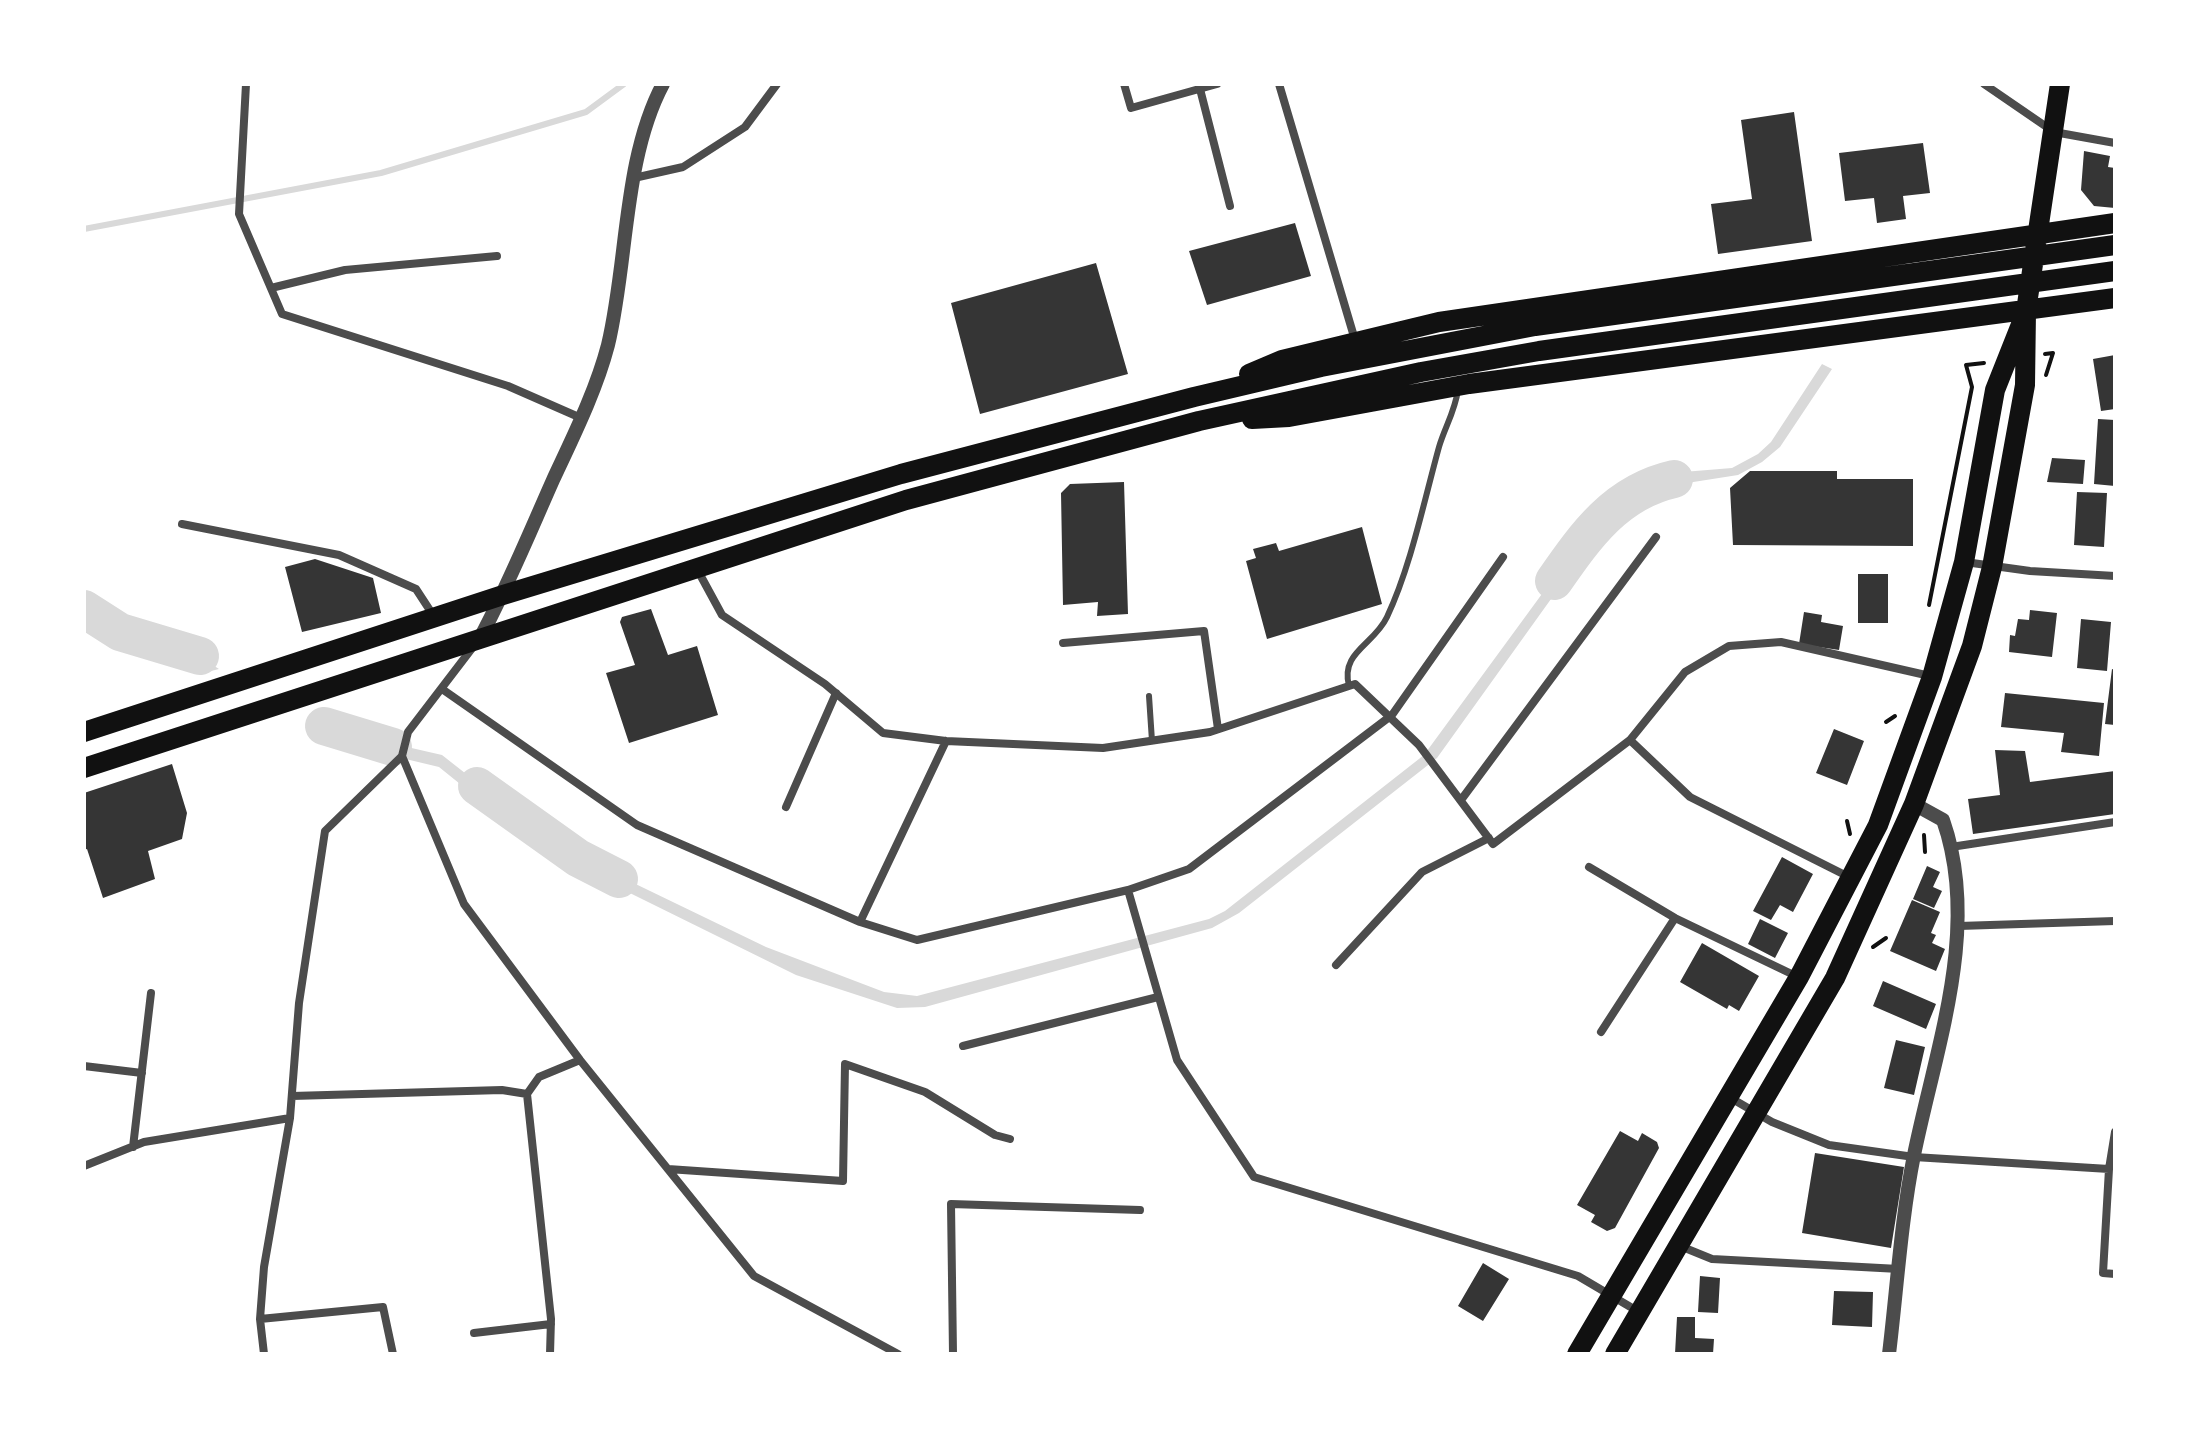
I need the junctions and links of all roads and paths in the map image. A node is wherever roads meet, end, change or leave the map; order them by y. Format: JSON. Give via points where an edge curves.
{"nodes":[{"id":1,"x":246,"y":84,"type":"edge"},
{"id":2,"x":663,"y":84,"type":"edge"},
{"id":3,"x":777,"y":84,"type":"edge"},
{"id":4,"x":1124,"y":84,"type":"edge"},
{"id":5,"x":1217,"y":84,"type":"edge"},
{"id":6,"x":1279,"y":84,"type":"edge"},
{"id":7,"x":1984,"y":84,"type":"edge"},
{"id":8,"x":2060,"y":84,"type":"edge"},
{"id":9,"x":1200,"y":89,"type":"junction"},
{"id":10,"x":2054,"y":132,"type":"junction"},
{"id":11,"x":2115,"y":143,"type":"edge"},
{"id":12,"x":634,"y":178,"type":"junction"},
{"id":13,"x":1230,"y":206,"type":"dead end"},
{"id":14,"x":2115,"y":223,"type":"edge"},
{"id":15,"x":2039,"y":232,"type":"junction"},
{"id":16,"x":2115,"y":245,"type":"edge"},
{"id":17,"x":497,"y":256,"type":"dead end"},
{"id":18,"x":2115,"y":271,"type":"edge"},
{"id":19,"x":271,"y":288,"type":"junction"},
{"id":20,"x":2115,"y":298,"type":"edge"},
{"id":21,"x":2026,"y":311,"type":"junction"},
{"id":22,"x":1355,"y":342,"type":"junction"},
{"id":23,"x":1966,"y":365,"type":"dead end"},
{"id":24,"x":1459,"y":386,"type":"junction"},
{"id":25,"x":1194,"y":397,"type":"junction"},
{"id":26,"x":581,"y":418,"type":"junction"},
{"id":27,"x":1199,"y":421,"type":"junction"},
{"id":28,"x":182,"y":524,"type":"dead end"},
{"id":29,"x":1656,"y":537,"type":"dead end"},
{"id":30,"x":1503,"y":557,"type":"dead end"},
{"id":31,"x":1964,"y":562,"type":"junction"},
{"id":32,"x":1992,"y":567,"type":"junction"},
{"id":33,"x":697,"y":568,"type":"junction"},
{"id":34,"x":2115,"y":576,"type":"edge"},
{"id":35,"x":503,"y":595,"type":"junction"},
{"id":36,"x":1928,"y":607,"type":"dead end"},
{"id":37,"x":434,"y":618,"type":"junction"},
{"id":38,"x":479,"y":640,"type":"junction"},
{"id":39,"x":1063,"y":643,"type":"dead end"},
{"id":40,"x":1932,"y":677,"type":"junction"},
{"id":41,"x":1349,"y":686,"type":"junction"},
{"id":42,"x":442,"y":689,"type":"junction"},
{"id":43,"x":836,"y":693,"type":"junction"},
{"id":44,"x":1149,"y":696,"type":"dead end"},
{"id":45,"x":1392,"y":715,"type":"junction"},
{"id":46,"x":1218,"y":729,"type":"junction"},
{"id":47,"x":84,"y":732,"type":"edge"},
{"id":48,"x":1630,"y":740,"type":"junction"},
{"id":49,"x":946,"y":741,"type":"junction"},
{"id":50,"x":1152,"y":741,"type":"junction"},
{"id":51,"x":402,"y":756,"type":"junction"},
{"id":52,"x":84,"y":768,"type":"edge"},
{"id":53,"x":1461,"y":800,"type":"junction"},
{"id":54,"x":1914,"y":804,"type":"junction"},
{"id":55,"x":786,"y":807,"type":"dead end"},
{"id":56,"x":2115,"y":822,"type":"edge"},
{"id":57,"x":1489,"y":838,"type":"junction"},
{"id":58,"x":1922,"y":839,"type":"dead end"},
{"id":59,"x":1951,"y":847,"type":"junction"},
{"id":60,"x":1925,"y":852,"type":"dead end"},
{"id":61,"x":1589,"y":867,"type":"dead end"},
{"id":62,"x":1852,"y":879,"type":"junction"},
{"id":63,"x":1128,"y":890,"type":"junction"},
{"id":64,"x":1675,"y":918,"type":"junction"},
{"id":65,"x":2115,"y":921,"type":"edge"},
{"id":66,"x":860,"y":922,"type":"junction"},
{"id":67,"x":1959,"y":926,"type":"junction"},
{"id":68,"x":1336,"y":965,"type":"dead end"},
{"id":69,"x":1799,"y":977,"type":"junction"},
{"id":70,"x":151,"y":993,"type":"dead end"},
{"id":71,"x":1158,"y":997,"type":"junction"},
{"id":72,"x":1601,"y":1032,"type":"dead end"},
{"id":73,"x":963,"y":1046,"type":"dead end"},
{"id":74,"x":580,"y":1060,"type":"junction"},
{"id":75,"x":84,"y":1066,"type":"edge"},
{"id":76,"x":142,"y":1073,"type":"junction"},
{"id":77,"x":527,"y":1094,"type":"junction"},
{"id":78,"x":292,"y":1096,"type":"junction"},
{"id":79,"x":1729,"y":1097,"type":"junction"},
{"id":80,"x":1757,"y":1114,"type":"junction"},
{"id":81,"x":290,"y":1118,"type":"junction"},
{"id":82,"x":2115,"y":1132,"type":"edge"},
{"id":83,"x":1010,"y":1139,"type":"dead end"},
{"id":84,"x":133,"y":1147,"type":"junction"},
{"id":85,"x":1914,"y":1157,"type":"junction"},
{"id":86,"x":84,"y":1166,"type":"edge"},
{"id":87,"x":668,"y":1169,"type":"junction"},
{"id":88,"x":2109,"y":1169,"type":"junction"},
{"id":89,"x":2112,"y":1186,"type":"edge"},
{"id":90,"x":1140,"y":1210,"type":"dead end"},
{"id":91,"x":1679,"y":1246,"type":"junction"},
{"id":92,"x":1900,"y":1269,"type":"junction"},
{"id":93,"x":2115,"y":1274,"type":"edge"},
{"id":94,"x":1611,"y":1296,"type":"junction"},
{"id":95,"x":1640,"y":1313,"type":"junction"},
{"id":96,"x":260,"y":1319,"type":"junction"},
{"id":97,"x":551,"y":1324,"type":"junction"},
{"id":98,"x":474,"y":1333,"type":"dead end"},
{"id":99,"x":264,"y":1354,"type":"edge"},
{"id":100,"x":393,"y":1354,"type":"edge"},
{"id":101,"x":550,"y":1354,"type":"edge"},
{"id":102,"x":898,"y":1354,"type":"edge"},
{"id":103,"x":953,"y":1354,"type":"edge"},
{"id":104,"x":1577,"y":1354,"type":"edge"},
{"id":105,"x":1615,"y":1354,"type":"edge"},
{"id":106,"x":1889,"y":1354,"type":"edge"}],
"edges":[{"from":1,"to":19,"type":"street","via":[[239,214]]},
{"from":2,"to":12,"type":"street"},
{"from":3,"to":12,"type":"street","via":[[745,127],[683,167]]},
{"from":4,"to":9,"type":"street","via":[[1131,108]]},
{"from":5,"to":9,"type":"street"},
{"from":6,"to":22,"type":"street"},
{"from":7,"to":10,"type":"street"},
{"from":8,"to":10,"type":"main road"},
{"from":9,"to":13,"type":"street"},
{"from":10,"to":11,"type":"street"},
{"from":10,"to":15,"type":"main road"},
{"from":12,"to":26,"type":"street","via":[[607,347]]},
{"from":14,"to":15,"type":"main road"},
{"from":15,"to":21,"type":"main road"},
{"from":15,"to":22,"type":"main road","via":[[1439,322]]},
{"from":16,"to":25,"type":"main road","via":[[1535,326]]},
{"from":17,"to":19,"type":"street","via":[[345,270]]},
{"from":18,"to":27,"type":"main road","via":[[1539,351]]},
{"from":19,"to":26,"type":"street","via":[[282,314],[508,386]]},
{"from":20,"to":21,"type":"main road"},
{"from":21,"to":24,"type":"main road"},
{"from":21,"to":31,"type":"main road","via":[[1995,390]]},
{"from":21,"to":32,"type":"main road","via":[[2025,385]]},
{"from":22,"to":25,"type":"main road","via":[[1282,360]]},
{"from":23,"to":36,"type":"path","via":[[1972,387]]},
{"from":24,"to":27,"type":"main road","via":[[1289,417]]},
{"from":24,"to":41,"type":"lane","via":[[1423,518],[1390,610],[1368,644],[1348,661]]},
{"from":25,"to":35,"type":"main road","via":[[916,470]]},
{"from":26,"to":35,"type":"street"},
{"from":27,"to":33,"type":"main road","via":[[906,500]]},
{"from":28,"to":37,"type":"street","via":[[339,555],[416,589]]},
{"from":29,"to":53,"type":"street"},
{"from":30,"to":45,"type":"street"},
{"from":31,"to":32,"type":"street"},
{"from":31,"to":40,"type":"main road"},
{"from":32,"to":34,"type":"street"},
{"from":32,"to":54,"type":"main road","via":[[1972,646]]},
{"from":33,"to":38,"type":"main road"},
{"from":33,"to":43,"type":"street","via":[[722,615]]},
{"from":35,"to":37,"type":"main road"},
{"from":35,"to":38,"type":"street"},
{"from":37,"to":47,"type":"main road"},
{"from":38,"to":42,"type":"street"},
{"from":38,"to":52,"type":"main road"},
{"from":39,"to":46,"type":"street","via":[[1204,631]]},
{"from":40,"to":48,"type":"street","via":[[1781,642],[1729,646],[1685,672]]},
{"from":40,"to":62,"type":"main road","via":[[1896,782]]},
{"from":41,"to":45,"type":"street","via":[[1355,684]]},
{"from":41,"to":46,"type":"street"},
{"from":42,"to":51,"type":"street","via":[[408,732]]},
{"from":42,"to":66,"type":"street","via":[[637,825]]},
{"from":43,"to":49,"type":"street","via":[[883,733]]},
{"from":43,"to":55,"type":"street"},
{"from":44,"to":50,"type":"lane"},
{"from":45,"to":53,"type":"street"},
{"from":45,"to":63,"type":"street","via":[[1189,869]]},
{"from":46,"to":50,"type":"street"},
{"from":48,"to":57,"type":"street","via":[[1493,844]]},
{"from":48,"to":62,"type":"street","via":[[1690,797]]},
{"from":49,"to":50,"type":"street","via":[[1103,748]]},
{"from":49,"to":66,"type":"street"},
{"from":51,"to":74,"type":"street","via":[[464,904]]},
{"from":51,"to":78,"type":"street","via":[[325,831],[299,1003]]},
{"from":53,"to":57,"type":"street"},
{"from":54,"to":59,"type":"street","via":[[1943,820]]},
{"from":54,"to":80,"type":"main road","via":[[1835,978]]},
{"from":56,"to":59,"type":"street"},
{"from":57,"to":68,"type":"street","via":[[1422,872]]},
{"from":58,"to":60,"type":"path"},
{"from":59,"to":67,"type":"street"},
{"from":61,"to":64,"type":"street"},
{"from":62,"to":69,"type":"main road"},
{"from":63,"to":66,"type":"street","via":[[917,940]]},
{"from":63,"to":71,"type":"street"},
{"from":64,"to":69,"type":"street"},
{"from":64,"to":72,"type":"street"},
{"from":65,"to":67,"type":"street"},
{"from":67,"to":85,"type":"street","via":[[1943,1030]]},
{"from":69,"to":79,"type":"main road"},
{"from":70,"to":76,"type":"street"},
{"from":71,"to":73,"type":"street"},
{"from":71,"to":94,"type":"street","via":[[1177,1060],[1254,1177],[1578,1276]]},
{"from":74,"to":77,"type":"street","via":[[539,1077]]},
{"from":74,"to":87,"type":"street"},
{"from":75,"to":76,"type":"street"},
{"from":76,"to":84,"type":"street"},
{"from":77,"to":78,"type":"street","via":[[502,1090]]},
{"from":77,"to":97,"type":"street"},
{"from":78,"to":81,"type":"street"},
{"from":79,"to":80,"type":"street"},
{"from":79,"to":94,"type":"main road"},
{"from":80,"to":85,"type":"street","via":[[1829,1145]]},
{"from":80,"to":91,"type":"main road"},
{"from":81,"to":84,"type":"street"},
{"from":81,"to":96,"type":"street"},
{"from":82,"to":88,"type":"street"},
{"from":83,"to":87,"type":"street","via":[[925,1092],[845,1064],[843,1181]]},
{"from":84,"to":86,"type":"street"},
{"from":85,"to":88,"type":"street"},
{"from":85,"to":92,"type":"street"},
{"from":87,"to":102,"type":"street","via":[[754,1276]]},
{"from":88,"to":89,"type":"street"},
{"from":89,"to":93,"type":"street","via":[[2103,1273]]},
{"from":90,"to":103,"type":"street","via":[[951,1204]]},
{"from":91,"to":92,"type":"street","via":[[1712,1259]]},
{"from":91,"to":95,"type":"main road"},
{"from":92,"to":106,"type":"street"},
{"from":94,"to":95,"type":"street"},
{"from":94,"to":104,"type":"main road"},
{"from":95,"to":105,"type":"main road"},
{"from":96,"to":99,"type":"street"},
{"from":96,"to":100,"type":"street","via":[[383,1307]]},
{"from":97,"to":98,"type":"street"},
{"from":97,"to":101,"type":"street"}]}
